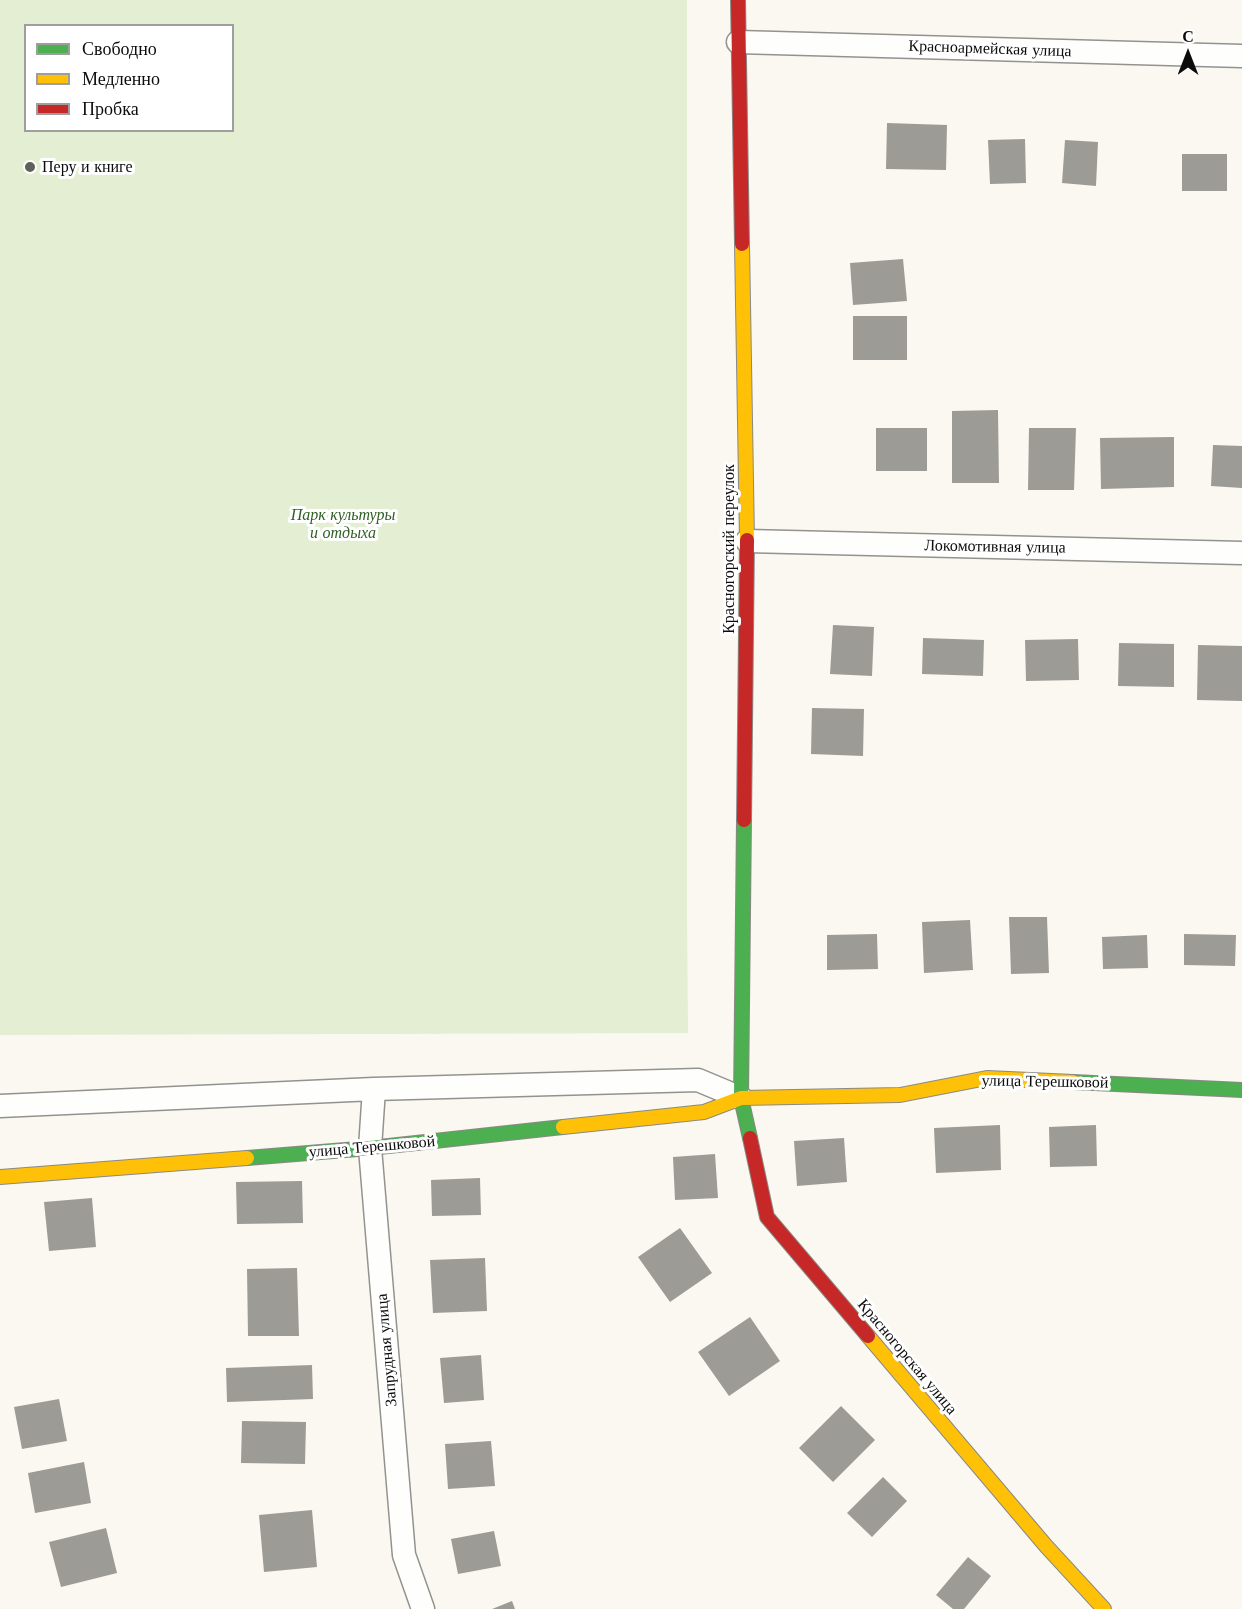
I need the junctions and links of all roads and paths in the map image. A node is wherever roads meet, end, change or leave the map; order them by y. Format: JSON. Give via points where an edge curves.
{"nodes":[{"id":1,"x":738,"y":0,"type":"edge"},
{"id":2,"x":738,"y":42,"type":"junction"},
{"id":3,"x":1242,"y":56,"type":"edge"},
{"id":4,"x":747,"y":540,"type":"junction"},
{"id":5,"x":1242,"y":553,"type":"edge"},
{"id":6,"x":374,"y":1089,"type":"junction"},
{"id":7,"x":1242,"y":1090,"type":"edge"},
{"id":8,"x":741,"y":1098,"type":"junction"},
{"id":9,"x":0,"y":1106,"type":"edge"},
{"id":10,"x":370,"y":1148,"type":"junction"},
{"id":11,"x":0,"y":1177,"type":"edge"},
{"id":12,"x":423,"y":1609,"type":"edge"},
{"id":13,"x":1104,"y":1609,"type":"edge"}],
"edges":[{"from":1,"to":2,"type":"street","name":"Красногорский переулок"},
{"from":2,"to":3,"type":"street","name":"Красноармейская улица"},
{"from":2,"to":4,"type":"street","name":"Красногорский переулок"},
{"from":4,"to":5,"type":"street","name":"Локомотивная улица"},
{"from":4,"to":8,"type":"street","name":"Красногорский переулок"},
{"from":6,"to":8,"type":"street","name":"улица Терешковой","via":[[698,1080]]},
{"from":6,"to":9,"type":"street","name":"улица Терешковой"},
{"from":6,"to":10,"type":"street","name":"Запрудная улица"},
{"from":7,"to":8,"type":"street","name":"улица Терешковой","via":[[987,1078],[900,1095]]},
{"from":8,"to":10,"type":"street","name":"улица Терешковой","via":[[704,1112]]},
{"from":8,"to":13,"type":"street","name":"Красногорская улица","via":[[767,1217],[1038,1537]]},
{"from":10,"to":11,"type":"street","name":"улица Терешковой"},
{"from":10,"to":12,"type":"street","name":"Запрудная улица","via":[[404,1555]]}]}
